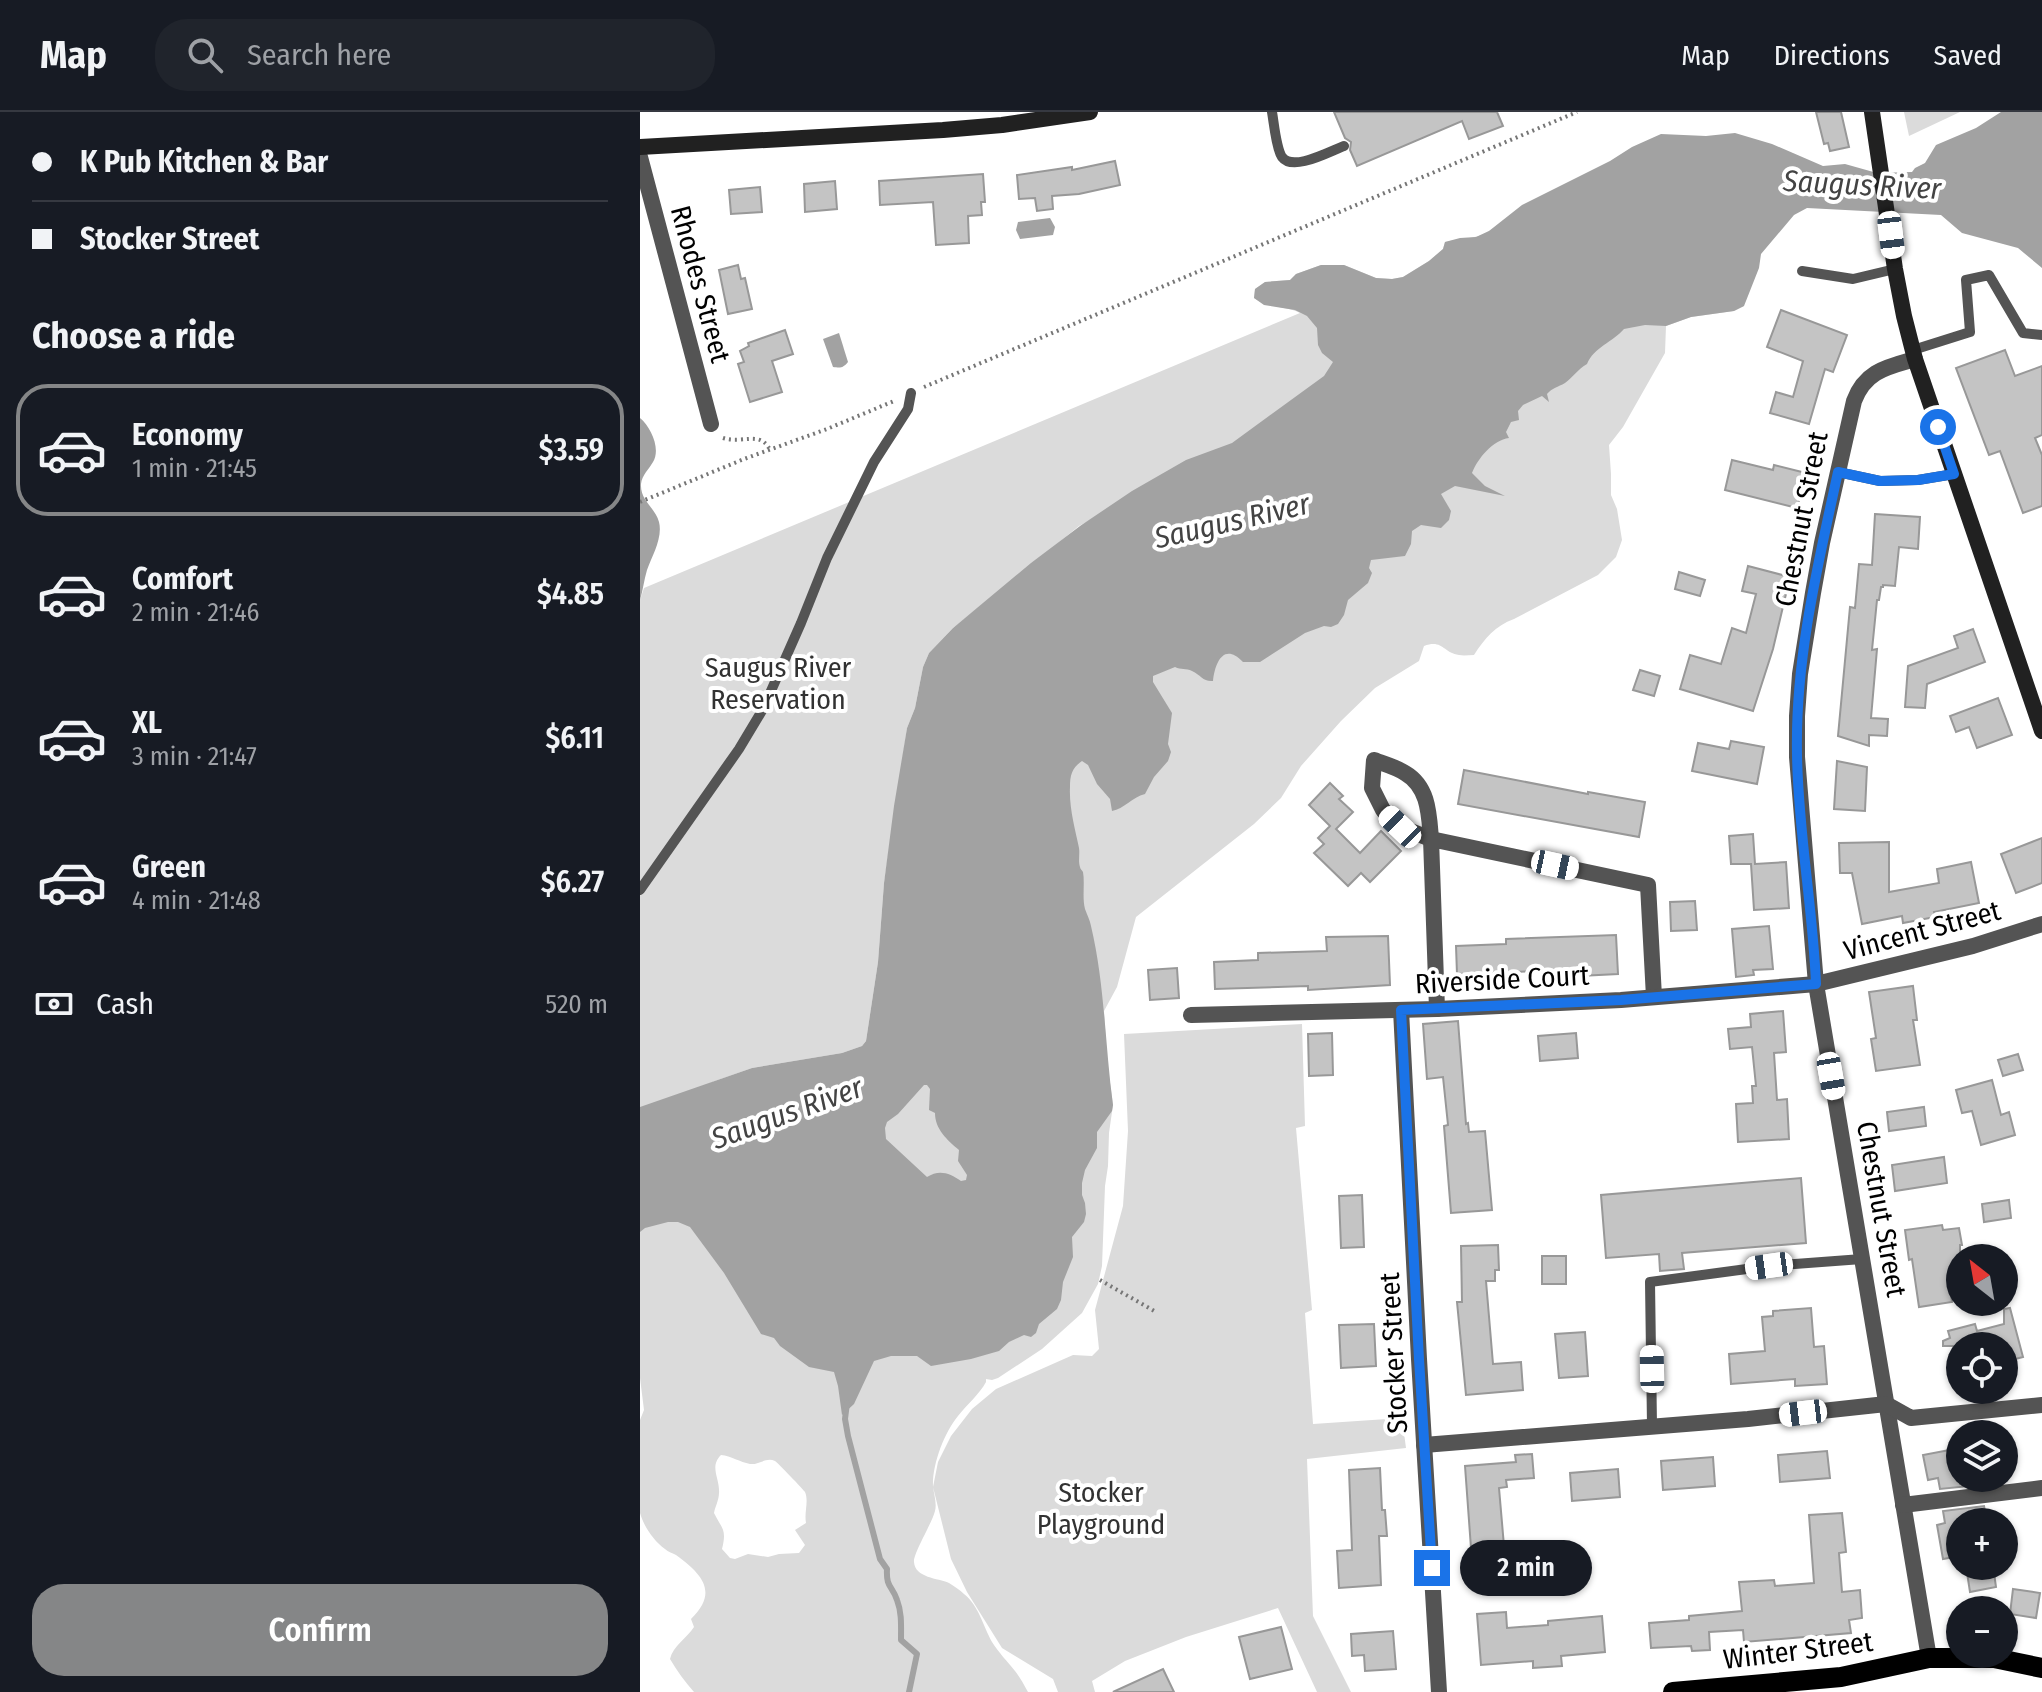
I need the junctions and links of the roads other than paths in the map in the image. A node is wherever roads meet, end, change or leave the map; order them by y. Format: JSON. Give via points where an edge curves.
{"nodes":[{"id":1,"x":1090,"y":112,"type":"edge"},
{"id":2,"x":1272,"y":112,"type":"edge"},
{"id":3,"x":1872,"y":112,"type":"edge"},
{"id":4,"x":1057,"y":115,"type":"edge"},
{"id":5,"x":1344,"y":146,"type":"dead end"},
{"id":6,"x":640,"y":147,"type":"edge"},
{"id":7,"x":640,"y":157,"type":"edge"},
{"id":8,"x":1895,"y":269,"type":"junction"},
{"id":9,"x":1802,"y":271,"type":"dead end"},
{"id":10,"x":2042,"y":335,"type":"edge"},
{"id":11,"x":1914,"y":355,"type":"junction"},
{"id":12,"x":911,"y":393,"type":"road end"},
{"id":13,"x":711,"y":424,"type":"road end"},
{"id":14,"x":1838,"y":472,"type":"junction"},
{"id":15,"x":1954,"y":474,"type":"junction"},
{"id":16,"x":2042,"y":731,"type":"edge"},
{"id":17,"x":1431,"y":839,"type":"junction"},
{"id":18,"x":640,"y":890,"type":"edge"},
{"id":19,"x":2042,"y":924,"type":"edge"},
{"id":20,"x":1816,"y":984,"type":"junction"},
{"id":21,"x":1654,"y":997,"type":"junction"},
{"id":22,"x":1437,"y":1009,"type":"junction"},
{"id":23,"x":1401,"y":1010,"type":"junction"},
{"id":24,"x":1191,"y":1015,"type":"dead end"},
{"id":25,"x":1862,"y":1259,"type":"junction"},
{"id":26,"x":1886,"y":1404,"type":"junction"},
{"id":27,"x":2042,"y":1405,"type":"edge"},
{"id":28,"x":1652,"y":1426,"type":"junction"},
{"id":29,"x":1424,"y":1445,"type":"junction"},
{"id":30,"x":2042,"y":1488,"type":"edge"},
{"id":31,"x":1903,"y":1505,"type":"junction"},
{"id":32,"x":1929,"y":1658,"type":"junction"},
{"id":33,"x":2042,"y":1668,"type":"edge"},
{"id":34,"x":1439,"y":1692,"type":"edge"},
{"id":35,"x":1673,"y":1692,"type":"edge"}],
"edges":[{"from":1,"to":4,"type":"main road"},
{"from":2,"to":5,"type":"lane","via":[[1280,153],[1287,161],[1301,162]]},
{"from":3,"to":8,"type":"main road"},
{"from":4,"to":6,"type":"main road","via":[[943,130]]},
{"from":7,"to":13,"type":"street","name":"Rhodes Street"},
{"from":8,"to":9,"type":"lane","via":[[1853,279]]},
{"from":8,"to":11,"type":"main road"},
{"from":10,"to":11,"type":"lane","via":[[2023,333],[1989,275],[1966,280],[1970,332]]},
{"from":11,"to":14,"type":"street","name":"Chestnut Street","via":[[1862,384]]},
{"from":11,"to":15,"type":"main road"},
{"from":12,"to":18,"type":"lane","via":[[904,417],[874,462],[827,558],[763,709]]},
{"from":14,"to":15,"type":"lane","via":[[1880,481]]},
{"from":14,"to":20,"type":"street","name":"Chestnut Street","via":[[1813,593],[1797,716]]},
{"from":15,"to":16,"type":"main road"},
{"from":17,"to":17,"type":"street","via":[[1427,800],[1420,789],[1408,774],[1374,760],[1372,788],[1383,810],[1400,827]]},
{"from":17,"to":21,"type":"street","via":[[1648,885]]},
{"from":17,"to":22,"type":"street"},
{"from":19,"to":20,"type":"street","name":"Vincent Street"},
{"from":20,"to":21,"type":"street","name":"Riverside Court"},
{"from":20,"to":25,"type":"street","name":"Chestnut Street"},
{"from":21,"to":22,"type":"street","name":"Riverside Court"},
{"from":22,"to":23,"type":"street","name":"Riverside Court"},
{"from":23,"to":24,"type":"street","name":"Riverside Court"},
{"from":23,"to":29,"type":"street","name":"Stocker Street"},
{"from":25,"to":26,"type":"street","name":"Chestnut Street"},
{"from":25,"to":28,"type":"lane","via":[[1650,1282]]},
{"from":26,"to":27,"type":"street","via":[[1911,1418]]},
{"from":26,"to":28,"type":"street"},
{"from":26,"to":31,"type":"street","name":"Chestnut Street"},
{"from":28,"to":29,"type":"street"},
{"from":29,"to":34,"type":"street","name":"Stocker Street"},
{"from":30,"to":31,"type":"street"},
{"from":31,"to":32,"type":"street","name":"Chestnut Street"},
{"from":32,"to":33,"type":"main road","via":[[1994,1658]]},
{"from":32,"to":35,"type":"main road","name":"Winter Street","via":[[1841,1677]]}]}
